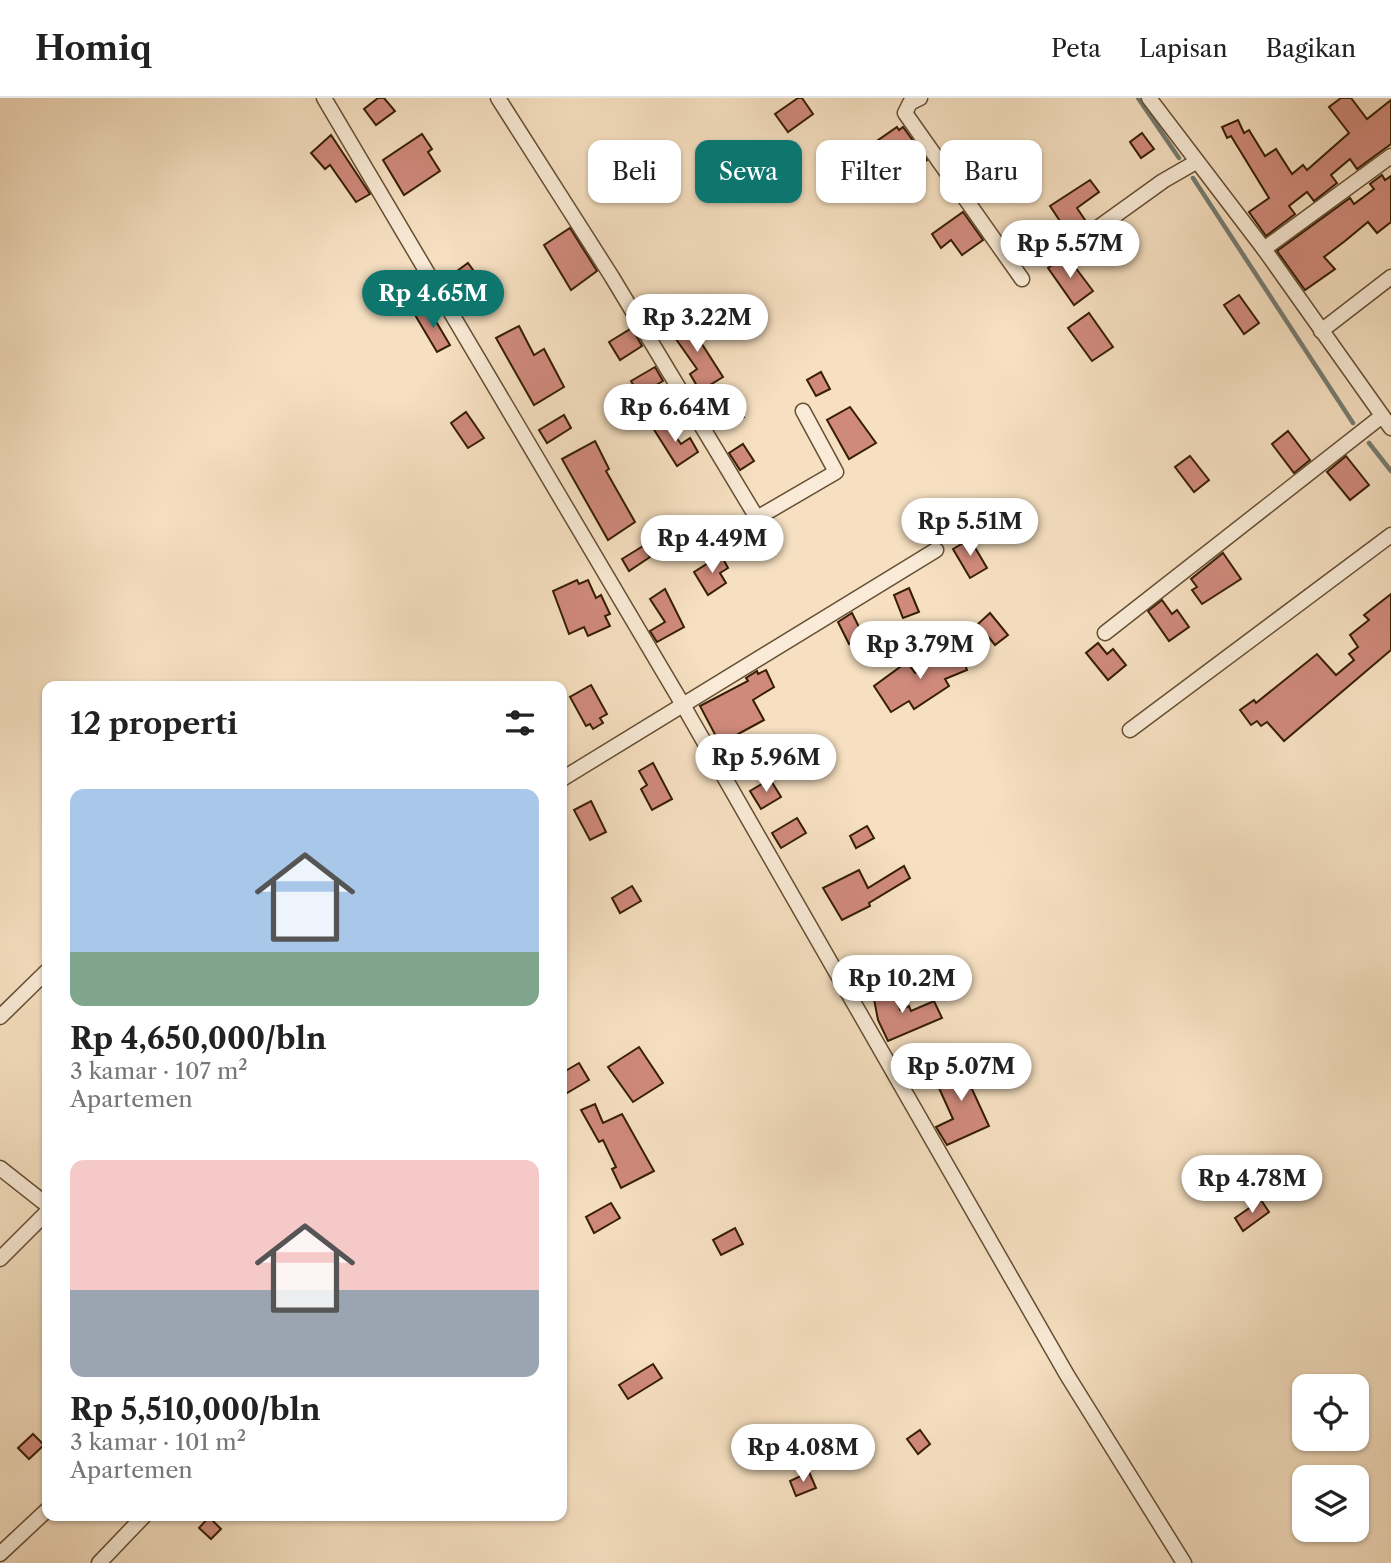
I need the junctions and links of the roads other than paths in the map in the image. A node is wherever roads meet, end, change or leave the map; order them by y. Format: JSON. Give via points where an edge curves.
{"nodes":[{"id":1,"x":324,"y":98,"type":"edge"},
{"id":2,"x":498,"y":98,"type":"edge"},
{"id":3,"x":920,"y":98,"type":"edge"},
{"id":4,"x":1149,"y":98,"type":"edge"},
{"id":5,"x":1391,"y":156,"type":"edge"},
{"id":6,"x":1196,"y":162,"type":"junction"},
{"id":7,"x":1074,"y":245,"type":"dead end"},
{"id":8,"x":1264,"y":249,"type":"junction"},
{"id":9,"x":1391,"y":277,"type":"edge"},
{"id":10,"x":1022,"y":279,"type":"dead end"},
{"id":11,"x":1321,"y":331,"type":"junction"},
{"id":12,"x":803,"y":411,"type":"dead end"},
{"id":13,"x":1387,"y":422,"type":"edge"},
{"id":14,"x":1391,"y":535,"type":"edge"},
{"id":15,"x":936,"y":550,"type":"dead end"},
{"id":16,"x":1105,"y":633,"type":"dead end"},
{"id":17,"x":683,"y":705,"type":"junction"},
{"id":18,"x":1130,"y":730,"type":"dead end"},
{"id":19,"x":567,"y":776,"type":"edge"},
{"id":20,"x":42,"y":976,"type":"edge"},
{"id":21,"x":0,"y":1017,"type":"edge"},
{"id":22,"x":0,"y":1168,"type":"edge"},
{"id":23,"x":42,"y":1201,"type":"edge"},
{"id":24,"x":42,"y":1217,"type":"edge"},
{"id":25,"x":0,"y":1259,"type":"edge"},
{"id":26,"x":42,"y":1515,"type":"edge"},
{"id":27,"x":139,"y":1521,"type":"edge"},
{"id":28,"x":0,"y":1553,"type":"edge"},
{"id":29,"x":99,"y":1563,"type":"edge"},
{"id":30,"x":1184,"y":1563,"type":"edge"}],
"edges":[{"from":1,"to":17,"type":"street"},
{"from":2,"to":12,"type":"street","via":[[757,518],[836,472]]},
{"from":3,"to":10,"type":"street","via":[[910,103],[905,113]]},
{"from":4,"to":6,"type":"street"},
{"from":5,"to":8,"type":"street"},
{"from":6,"to":7,"type":"street"},
{"from":6,"to":8,"type":"street"},
{"from":8,"to":11,"type":"street"},
{"from":9,"to":11,"type":"street"},
{"from":11,"to":13,"type":"street"},
{"from":13,"to":16,"type":"street"},
{"from":14,"to":18,"type":"street"},
{"from":15,"to":17,"type":"street"},
{"from":17,"to":19,"type":"street"},
{"from":17,"to":30,"type":"street","via":[[1067,1375]]},
{"from":20,"to":21,"type":"street"},
{"from":22,"to":23,"type":"street"},
{"from":24,"to":25,"type":"street"},
{"from":26,"to":28,"type":"street"},
{"from":27,"to":29,"type":"street"}]}
